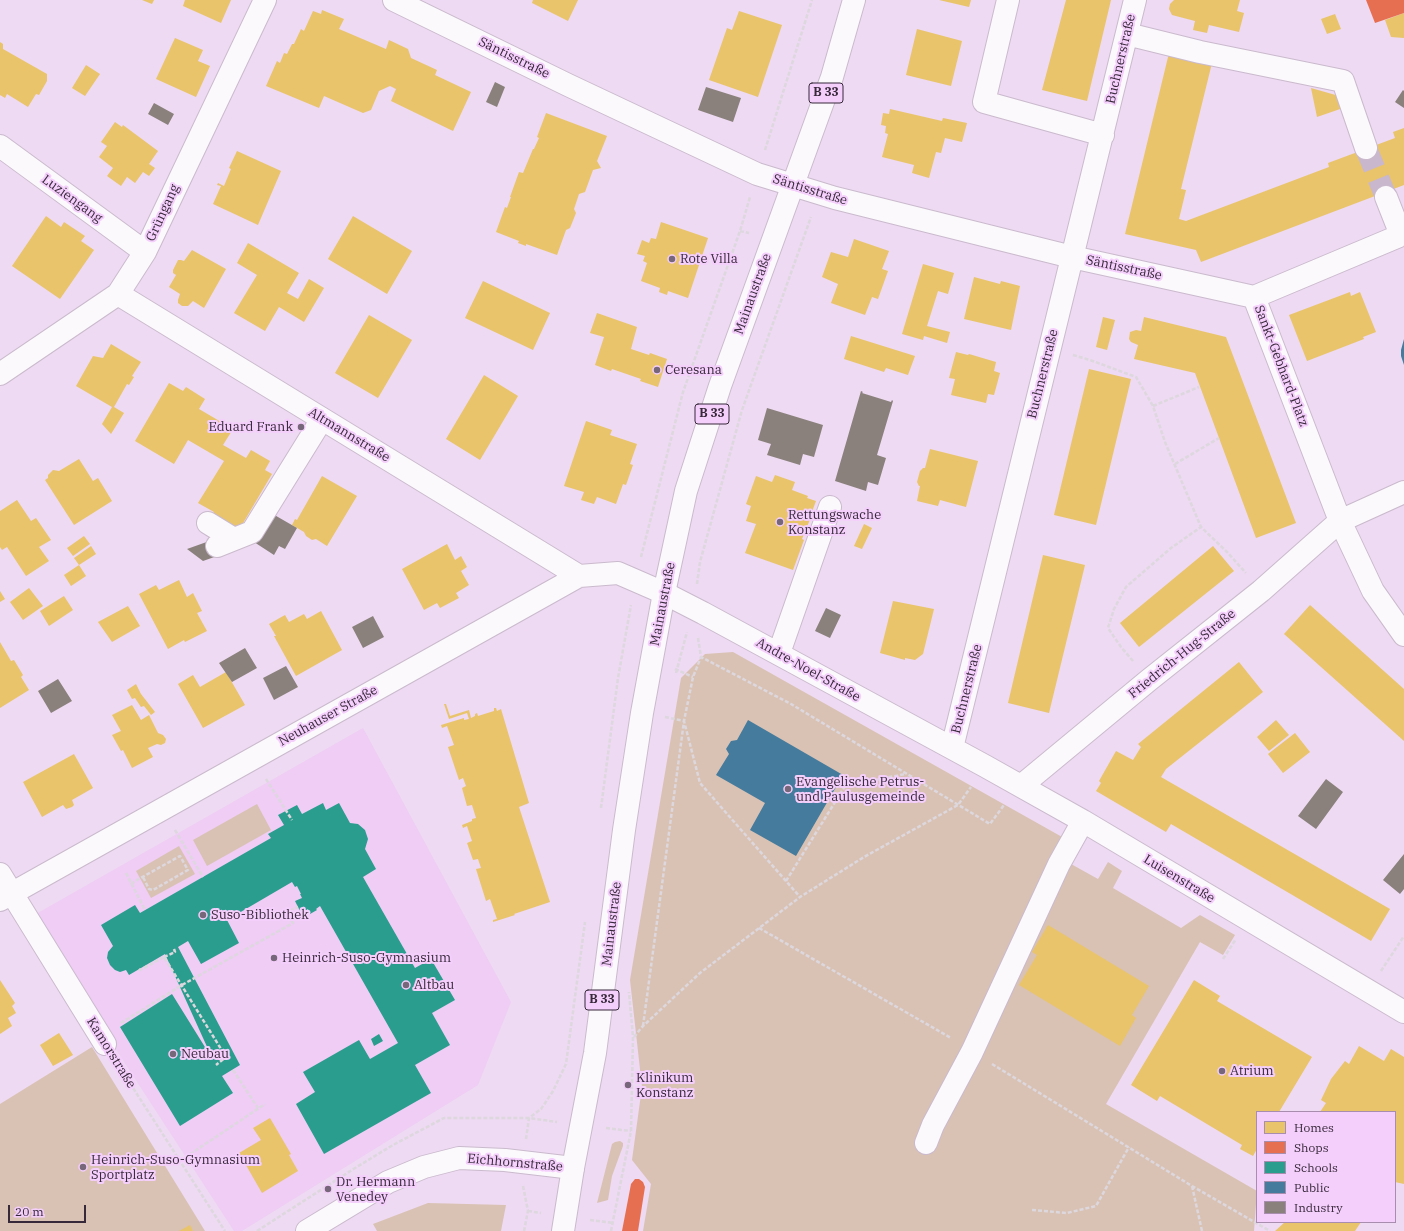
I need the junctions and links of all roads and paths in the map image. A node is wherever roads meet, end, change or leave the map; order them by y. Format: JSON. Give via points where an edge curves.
{"nodes":[{"id":1,"x":265,"y":0,"type":"edge"},
{"id":2,"x":394,"y":0,"type":"edge"},
{"id":3,"x":812,"y":0,"type":"edge"},
{"id":4,"x":854,"y":0,"type":"edge"},
{"id":5,"x":1008,"y":0,"type":"edge"},
{"id":6,"x":1135,"y":0,"type":"edge"},
{"id":7,"x":1127,"y":34,"type":"junction"},
{"id":8,"x":1103,"y":135,"type":"junction"},
{"id":9,"x":0,"y":146,"type":"edge"},
{"id":10,"x":1366,"y":148,"type":"tunnel mouth"},
{"id":11,"x":758,"y":174,"type":"junction"},
{"id":12,"x":793,"y":185,"type":"junction"},
{"id":13,"x":819,"y":194,"type":"junction"},
{"id":14,"x":1386,"y":197,"type":"tunnel mouth"},
{"id":15,"x":1403,"y":234,"type":"edge"},
{"id":16,"x":145,"y":252,"type":"junction"},
{"id":17,"x":1072,"y":257,"type":"junction"},
{"id":18,"x":118,"y":294,"type":"junction"},
{"id":19,"x":1254,"y":297,"type":"junction"},
{"id":20,"x":1049,"y":349,"type":"junction"},
{"id":21,"x":0,"y":374,"type":"edge"},
{"id":22,"x":1199,"y":387,"type":"dead end"},
{"id":23,"x":1153,"y":406,"type":"junction"},
{"id":24,"x":322,"y":419,"type":"junction"},
{"id":25,"x":1219,"y":438,"type":"dead end"},
{"id":26,"x":1175,"y":464,"type":"junction"},
{"id":27,"x":1404,"y":492,"type":"edge"},
{"id":28,"x":830,"y":507,"type":"dead end"},
{"id":29,"x":1340,"y":521,"type":"junction"},
{"id":30,"x":208,"y":523,"type":"dead end"},
{"id":31,"x":1201,"y":527,"type":"junction"},
{"id":32,"x":579,"y":576,"type":"junction"},
{"id":33,"x":635,"y":580,"type":"junction"},
{"id":34,"x":1261,"y":591,"type":"junction"},
{"id":35,"x":664,"y":593,"type":"junction"},
{"id":36,"x":693,"y":608,"type":"junction"},
{"id":37,"x":1404,"y":635,"type":"edge"},
{"id":38,"x":779,"y":653,"type":"junction"},
{"id":39,"x":701,"y":657,"type":"junction"},
{"id":40,"x":676,"y":677,"type":"dead end"},
{"id":41,"x":1149,"y":680,"type":"junction"},
{"id":42,"x":669,"y":711,"type":"dead end"},
{"id":43,"x":667,"y":718,"type":"dead end"},
{"id":44,"x":684,"y":721,"type":"junction"},
{"id":45,"x":952,"y":748,"type":"junction"},
{"id":46,"x":905,"y":774,"type":"junction"},
{"id":47,"x":973,"y":784,"type":"dead end"},
{"id":48,"x":1021,"y":786,"type":"junction"},
{"id":49,"x":273,"y":790,"type":"dead end"},
{"id":50,"x":958,"y":805,"type":"junction"},
{"id":51,"x":162,"y":809,"type":"junction"},
{"id":52,"x":600,"y":809,"type":"dead end"},
{"id":53,"x":292,"y":820,"type":"dead end"},
{"id":54,"x":1083,"y":821,"type":"junction"},
{"id":55,"x":990,"y":824,"type":"dead end"},
{"id":56,"x":126,"y":873,"type":"dead end"},
{"id":57,"x":0,"y":874,"type":"edge"},
{"id":58,"x":143,"y":877,"type":"junction"},
{"id":59,"x":203,"y":877,"type":"dead end"},
{"id":60,"x":786,"y":882,"type":"junction"},
{"id":61,"x":132,"y":884,"type":"junction"},
{"id":62,"x":6,"y":897,"type":"edge"},
{"id":63,"x":800,"y":897,"type":"junction"},
{"id":64,"x":298,"y":907,"type":"dead end"},
{"id":65,"x":145,"y":910,"type":"dead end"},
{"id":66,"x":586,"y":918,"type":"dead end"},
{"id":67,"x":759,"y":928,"type":"junction"},
{"id":68,"x":1404,"y":936,"type":"edge"},
{"id":69,"x":174,"y":949,"type":"dead end"},
{"id":70,"x":164,"y":957,"type":"junction"},
{"id":71,"x":139,"y":969,"type":"dead end"},
{"id":72,"x":182,"y":985,"type":"junction"},
{"id":73,"x":629,"y":991,"type":"dead end"},
{"id":74,"x":1367,"y":991,"type":"junction"},
{"id":75,"x":1404,"y":1012,"type":"edge"},
{"id":76,"x":642,"y":1027,"type":"junction"},
{"id":77,"x":633,"y":1037,"type":"junction"},
{"id":78,"x":103,"y":1040,"type":"junction"},
{"id":79,"x":972,"y":1052,"type":"junction"},
{"id":80,"x":216,"y":1065,"type":"dead end"},
{"id":81,"x":233,"y":1070,"type":"dead end"},
{"id":82,"x":265,"y":1104,"type":"dead end"},
{"id":83,"x":258,"y":1108,"type":"junction"},
{"id":84,"x":926,"y":1143,"type":"dead end"},
{"id":85,"x":1129,"y":1148,"type":"junction"},
{"id":86,"x":180,"y":1161,"type":"junction"},
{"id":87,"x":573,"y":1168,"type":"junction"},
{"id":88,"x":1192,"y":1186,"type":"junction"},
{"id":89,"x":1032,"y":1210,"type":"dead end"},
{"id":90,"x":528,"y":1211,"type":"dead end"},
{"id":91,"x":1256,"y":1223,"type":"edge"},
{"id":92,"x":1256,"y":1223,"type":"edge"},
{"id":93,"x":225,"y":1231,"type":"edge"},
{"id":94,"x":257,"y":1231,"type":"edge"},
{"id":95,"x":307,"y":1231,"type":"edge"},
{"id":96,"x":524,"y":1231,"type":"edge"},
{"id":97,"x":563,"y":1231,"type":"edge"},
{"id":98,"x":611,"y":1231,"type":"edge"},
{"id":99,"x":1202,"y":1231,"type":"edge"},
{"id":100,"x":1270,"y":1231,"type":"edge"}],
"edges":[{"from":1,"to":16,"type":"street","name":"Grüngang"},
{"from":2,"to":11,"type":"street","name":"Säntisstraße"},
{"from":3,"to":11,"type":"path"},
{"from":4,"to":12,"type":"street","name":"Mainaustraße","number":"B 33","via":[[832,77]]},
{"from":5,"to":8,"type":"street","via":[[984,102]]},
{"from":6,"to":7,"type":"street","name":"Buchnerstraße"},
{"from":7,"to":8,"type":"street","name":"Buchnerstraße"},
{"from":7,"to":10,"type":"street","via":[[1200,52],[1343,80]]},
{"from":8,"to":17,"type":"street","name":"Buchnerstraße"},
{"from":9,"to":16,"type":"street","name":"Luziengang"},
{"from":11,"to":12,"type":"street","name":"Säntisstraße"},
{"from":11,"to":33,"type":"path","via":[[683,392]]},
{"from":12,"to":13,"type":"street","name":"Säntisstraße"},
{"from":12,"to":35,"type":"street","name":"Mainaustraße","number":"B 33","via":[[720,386],[686,492]]},
{"from":13,"to":17,"type":"street","name":"Säntisstraße"},
{"from":13,"to":36,"type":"path","via":[[742,410],[700,562]]},
{"from":14,"to":15,"type":"street"},
{"from":15,"to":19,"type":"street","name":"Sankt-Gebhard-Platz"},
{"from":16,"to":18,"type":"street","name":"Grüngang"},
{"from":17,"to":19,"type":"street","name":"Säntisstraße"},
{"from":17,"to":20,"type":"street","name":"Buchnerstraße"},
{"from":18,"to":21,"type":"street","name":"Grüngang"},
{"from":18,"to":24,"type":"street","name":"Altmannstraße"},
{"from":19,"to":29,"type":"street","name":"Sankt-Gebhard-Platz"},
{"from":20,"to":23,"type":"path","via":[[1090,360],[1136,377]]},
{"from":20,"to":45,"type":"street","name":"Buchnerstraße"},
{"from":22,"to":23,"type":"path"},
{"from":23,"to":26,"type":"path"},
{"from":24,"to":30,"type":"street","via":[[252,532],[226,543]]},
{"from":24,"to":32,"type":"street","name":"Altmannstraße"},
{"from":25,"to":26,"type":"path"},
{"from":26,"to":31,"type":"path"},
{"from":27,"to":29,"type":"street"},
{"from":28,"to":38,"type":"street"},
{"from":29,"to":34,"type":"street","name":"Friedrich-Hug-Straße"},
{"from":29,"to":37,"type":"street","name":"Sankt-Gebhard-Platz","via":[[1373,591]]},
{"from":31,"to":34,"type":"path","via":[[1228,552]]},
{"from":31,"to":41,"type":"path","via":[[1126,587],[1114,609],[1108,628]]},
{"from":32,"to":33,"type":"street","name":"Neuhauser Straße","via":[[618,574]]},
{"from":32,"to":51,"type":"street","name":"Neuhauser Straße"},
{"from":33,"to":35,"type":"street","name":"Neuhauser Straße"},
{"from":33,"to":52,"type":"path"},
{"from":34,"to":41,"type":"street","name":"Friedrich-Hug-Straße"},
{"from":35,"to":36,"type":"street","name":"Andre-Noel-Straße"},
{"from":35,"to":87,"type":"street","name":"Mainaustraße","number":"B 33","via":[[624,830],[595,1053]]},
{"from":36,"to":38,"type":"street","name":"Andre-Noel-Straße"},
{"from":36,"to":39,"type":"path"},
{"from":36,"to":40,"type":"path"},
{"from":38,"to":45,"type":"street","name":"Andre-Noel-Straße"},
{"from":39,"to":44,"type":"path","via":[[693,678]]},
{"from":39,"to":46,"type":"path","via":[[791,704]]},
{"from":41,"to":48,"type":"street","name":"Friedrich-Hug-Straße"},
{"from":42,"to":43,"type":"path"},
{"from":44,"to":60,"type":"path","via":[[700,783]]},
{"from":44,"to":76,"type":"path"},
{"from":45,"to":48,"type":"street","name":"Luisenstraße"},
{"from":46,"to":50,"type":"path"},
{"from":46,"to":60,"type":"path","via":[[845,786]]},
{"from":47,"to":50,"type":"path"},
{"from":48,"to":54,"type":"street","name":"Luisenstraße"},
{"from":49,"to":53,"type":"path"},
{"from":50,"to":55,"type":"path"},
{"from":50,"to":63,"type":"path","via":[[864,857]]},
{"from":51,"to":59,"type":"path"},
{"from":51,"to":62,"type":"street","name":"Neuhauser Straße"},
{"from":54,"to":74,"type":"street","name":"Luisenstraße"},
{"from":54,"to":79,"type":"street","via":[[1059,864]]},
{"from":56,"to":61,"type":"path"},
{"from":57,"to":62,"type":"street","name":"Kamorstraße"},
{"from":58,"to":58,"type":"path","via":[[149,889],[153,890],[188,870],[180,856]]},
{"from":58,"to":61,"type":"path"},
{"from":60,"to":63,"type":"path"},
{"from":61,"to":65,"type":"path"},
{"from":62,"to":78,"type":"street","name":"Kamorstraße"},
{"from":63,"to":67,"type":"path"},
{"from":64,"to":72,"type":"path","via":[[286,912],[293,923]]},
{"from":66,"to":94,"type":"path","via":[[566,1064],[541,1109],[529,1118],[444,1118],[393,1145]]},
{"from":67,"to":76,"type":"path","via":[[700,973]]},
{"from":67,"to":79,"type":"path"},
{"from":68,"to":74,"type":"path"},
{"from":69,"to":70,"type":"path","via":[[176,952]]},
{"from":70,"to":71,"type":"path"},
{"from":70,"to":72,"type":"path"},
{"from":72,"to":78,"type":"path"},
{"from":72,"to":80,"type":"path","via":[[226,1057]]},
{"from":73,"to":77,"type":"path"},
{"from":74,"to":75,"type":"street","name":"Luisenstraße"},
{"from":76,"to":77,"type":"path"},
{"from":77,"to":98,"type":"path","via":[[631,1131]]},
{"from":78,"to":86,"type":"path","name":"Kamorstraße"},
{"from":79,"to":84,"type":"street"},
{"from":79,"to":85,"type":"path"},
{"from":81,"to":83,"type":"path"},
{"from":82,"to":83,"type":"path"},
{"from":83,"to":86,"type":"path"},
{"from":85,"to":88,"type":"path"},
{"from":85,"to":89,"type":"path","via":[[1096,1206],[1067,1213]]},
{"from":86,"to":93,"type":"path","name":"Kamorstraße"},
{"from":87,"to":95,"type":"street","name":"Eichhornstraße","via":[[505,1160],[459,1158],[424,1167],[388,1182]]},
{"from":87,"to":97,"type":"street","name":"Mainaustraße","number":"B 33"},
{"from":88,"to":91,"type":"path"},
{"from":88,"to":99,"type":"path"},
{"from":90,"to":96,"type":"path"},
{"from":92,"to":100,"type":"path"}]}
